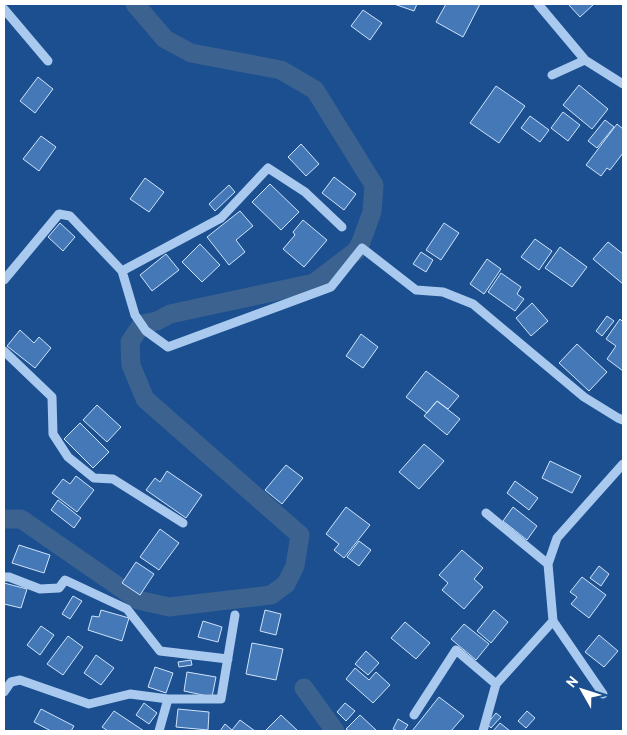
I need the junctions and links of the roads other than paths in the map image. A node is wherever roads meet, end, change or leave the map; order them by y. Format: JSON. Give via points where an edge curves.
{"nodes":[{"id":1,"x":538,"y":4,"type":"edge"},
{"id":2,"x":4,"y":9,"type":"edge"},
{"id":3,"x":48,"y":60,"type":"dead end"},
{"id":4,"x":585,"y":60,"type":"junction"},
{"id":5,"x":552,"y":75,"type":"dead end"},
{"id":6,"x":623,"y":84,"type":"edge"},
{"id":7,"x":342,"y":227,"type":"dead end"},
{"id":8,"x":122,"y":271,"type":"junction"},
{"id":9,"x":4,"y":280,"type":"edge"},
{"id":10,"x":4,"y":351,"type":"edge"},
{"id":11,"x":623,"y":420,"type":"edge"},
{"id":12,"x":623,"y":464,"type":"edge"},
{"id":13,"x":486,"y":513,"type":"dead end"},
{"id":14,"x":183,"y":523,"type":"dead end"},
{"id":15,"x":548,"y":564,"type":"junction"},
{"id":16,"x":4,"y":577,"type":"edge"},
{"id":17,"x":235,"y":615,"type":"dead end"},
{"id":18,"x":554,"y":621,"type":"junction"},
{"id":19,"x":228,"y":659,"type":"junction"},
{"id":20,"x":7,"y":679,"type":"edge"},
{"id":21,"x":496,"y":684,"type":"junction"},
{"id":22,"x":4,"y":692,"type":"edge"},
{"id":23,"x":603,"y":694,"type":"dead end"},
{"id":24,"x":168,"y":699,"type":"junction"},
{"id":25,"x":414,"y":715,"type":"dead end"},
{"id":26,"x":159,"y":731,"type":"edge"},
{"id":27,"x":483,"y":731,"type":"edge"}],
"edges":[{"from":1,"to":4,"type":"street"},
{"from":2,"to":3,"type":"street"},
{"from":4,"to":5,"type":"street"},
{"from":4,"to":6,"type":"street"},
{"from":7,"to":8,"type":"street","via":[[305,192],[268,168],[221,218]]},
{"from":8,"to":9,"type":"street","via":[[70,216],[60,214]]},
{"from":8,"to":11,"type":"street","via":[[135,315],[146,331],[168,346],[331,287],[362,248],[416,290],[443,292],[474,304],[584,396]]},
{"from":10,"to":14,"type":"street","via":[[52,398],[53,434],[68,457],[94,478],[114,479]]},
{"from":12,"to":15,"type":"street","via":[[557,538]]},
{"from":13,"to":15,"type":"street"},
{"from":15,"to":18,"type":"street"},
{"from":16,"to":19,"type":"street","via":[[40,589],[59,588],[65,580],[127,609],[160,651]]},
{"from":17,"to":19,"type":"street"},
{"from":18,"to":21,"type":"street"},
{"from":18,"to":23,"type":"street"},
{"from":19,"to":24,"type":"street","via":[[221,699]]},
{"from":20,"to":22,"type":"street"},
{"from":20,"to":24,"type":"street","via":[[20,680],[89,704],[130,694]]},
{"from":21,"to":25,"type":"street","via":[[456,650]]},
{"from":21,"to":27,"type":"street"},
{"from":24,"to":26,"type":"street"}]}
